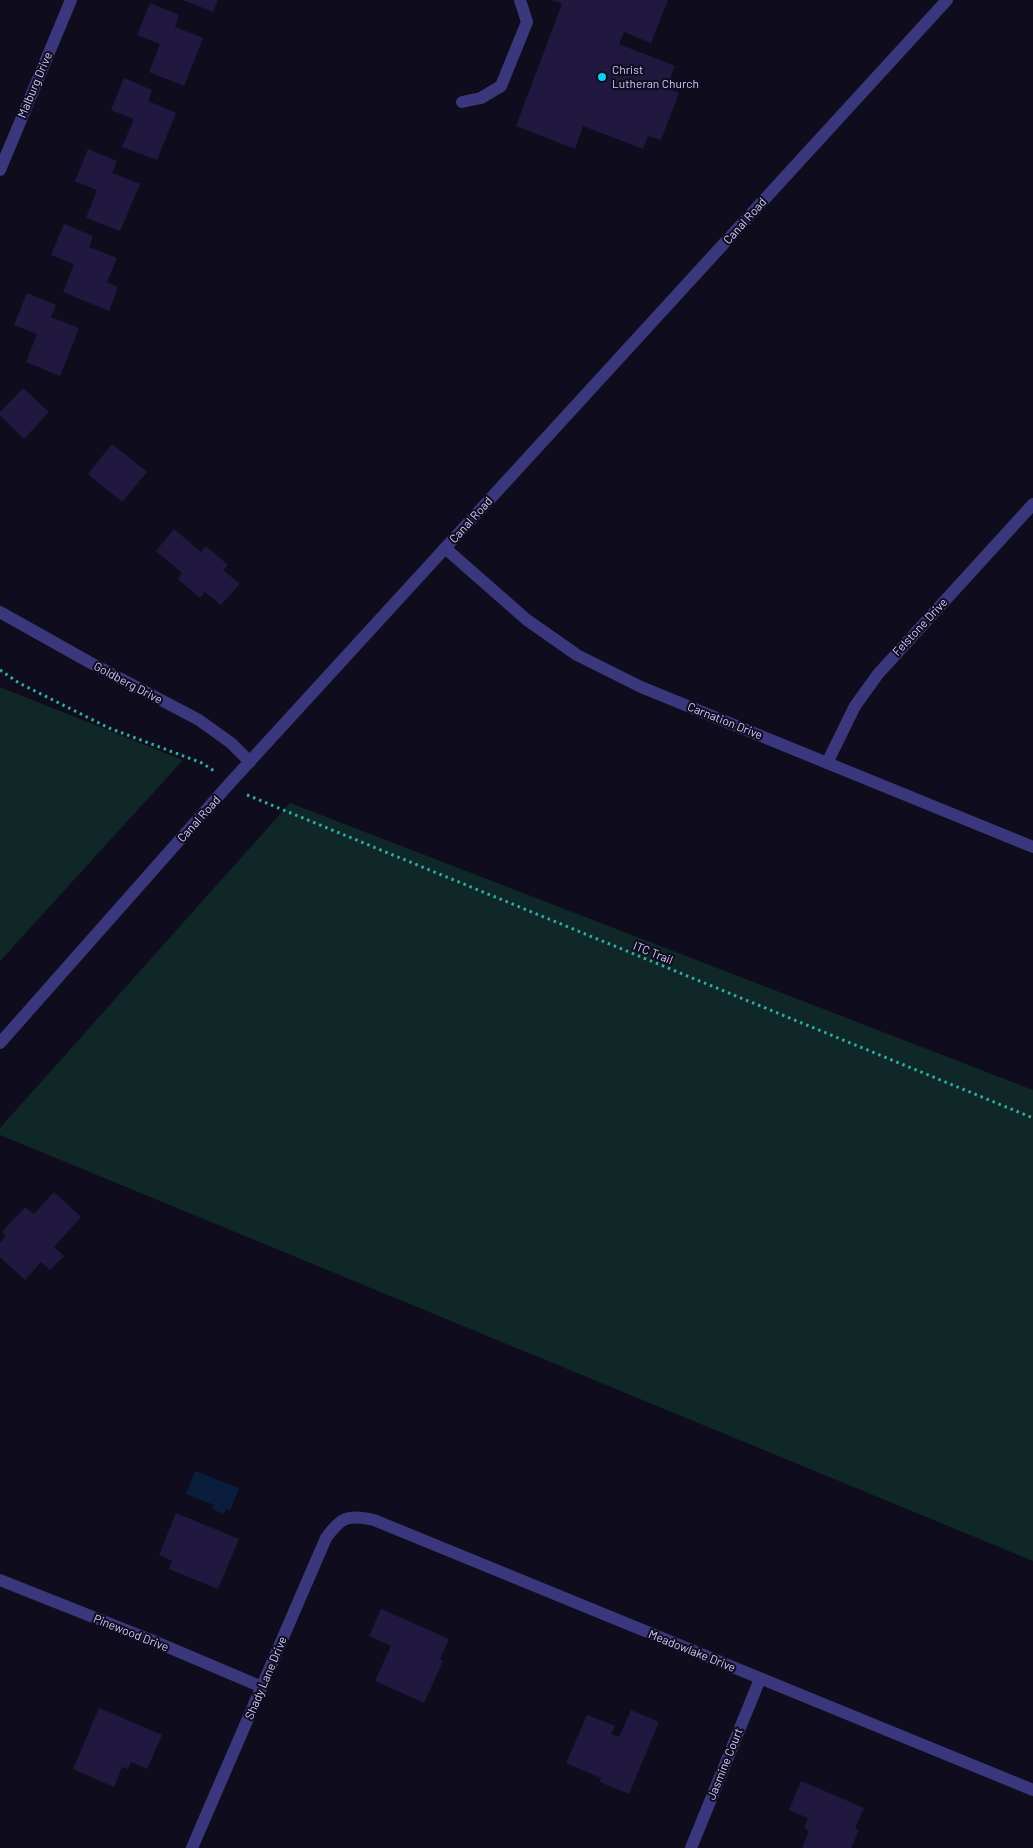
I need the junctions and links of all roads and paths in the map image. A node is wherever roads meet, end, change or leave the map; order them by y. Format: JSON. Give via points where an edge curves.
{"nodes":[{"id":1,"x":71,"y":0,"type":"edge"},
{"id":2,"x":520,"y":0,"type":"edge"},
{"id":3,"x":947,"y":0,"type":"edge"},
{"id":4,"x":462,"y":102,"type":"dead end"},
{"id":5,"x":0,"y":170,"type":"edge"},
{"id":6,"x":1033,"y":504,"type":"edge"},
{"id":7,"x":445,"y":548,"type":"junction"},
{"id":8,"x":0,"y":612,"type":"edge"},
{"id":9,"x":0,"y":670,"type":"edge"},
{"id":10,"x":250,"y":762,"type":"junction"},
{"id":11,"x":202,"y":763,"type":"dead end"},
{"id":12,"x":827,"y":763,"type":"junction"},
{"id":13,"x":251,"y":797,"type":"dead end"},
{"id":14,"x":1033,"y":847,"type":"edge"},
{"id":15,"x":0,"y":1043,"type":"edge"},
{"id":16,"x":1033,"y":1118,"type":"edge"},
{"id":17,"x":349,"y":1517,"type":"joint"},
{"id":18,"x":0,"y":1580,"type":"edge"},
{"id":19,"x":760,"y":1679,"type":"junction"},
{"id":20,"x":262,"y":1687,"type":"junction"},
{"id":21,"x":1033,"y":1790,"type":"edge"},
{"id":22,"x":192,"y":1848,"type":"edge"},
{"id":23,"x":691,"y":1848,"type":"edge"}],
"edges":[{"from":1,"to":5,"type":"street","name":"Malburg Drive"},
{"from":2,"to":4,"type":"street","via":[[527,22],[501,86],[482,98]]},
{"from":3,"to":7,"type":"street","name":"Canal Road"},
{"from":6,"to":12,"type":"street","name":"Felstone Drive","via":[[878,674],[855,706]]},
{"from":7,"to":10,"type":"street","name":"Canal Road"},
{"from":7,"to":12,"type":"street","name":"Carnation Drive","via":[[527,620],[577,655],[641,687]]},
{"from":8,"to":10,"type":"street","name":"Goldberg Drive","via":[[199,720],[231,743]]},
{"from":9,"to":11,"type":"path","via":[[19,683],[109,728]]},
{"from":10,"to":15,"type":"street","name":"Canal Road"},
{"from":12,"to":14,"type":"street","name":"Carnation Drive"},
{"from":13,"to":16,"type":"path","name":"ITC Trail"},
{"from":17,"to":19,"type":"street","name":"Meadowlake Drive","via":[[374,1520]]},
{"from":17,"to":20,"type":"street","name":"Shady Lane Drive","via":[[336,1524],[326,1538]]},
{"from":18,"to":20,"type":"street","name":"Pinewood Drive"},
{"from":19,"to":21,"type":"street","name":"Meadowlake Drive"},
{"from":19,"to":23,"type":"street","name":"Jasmine Court"},
{"from":20,"to":22,"type":"street","name":"Shady Lane Drive"}]}
